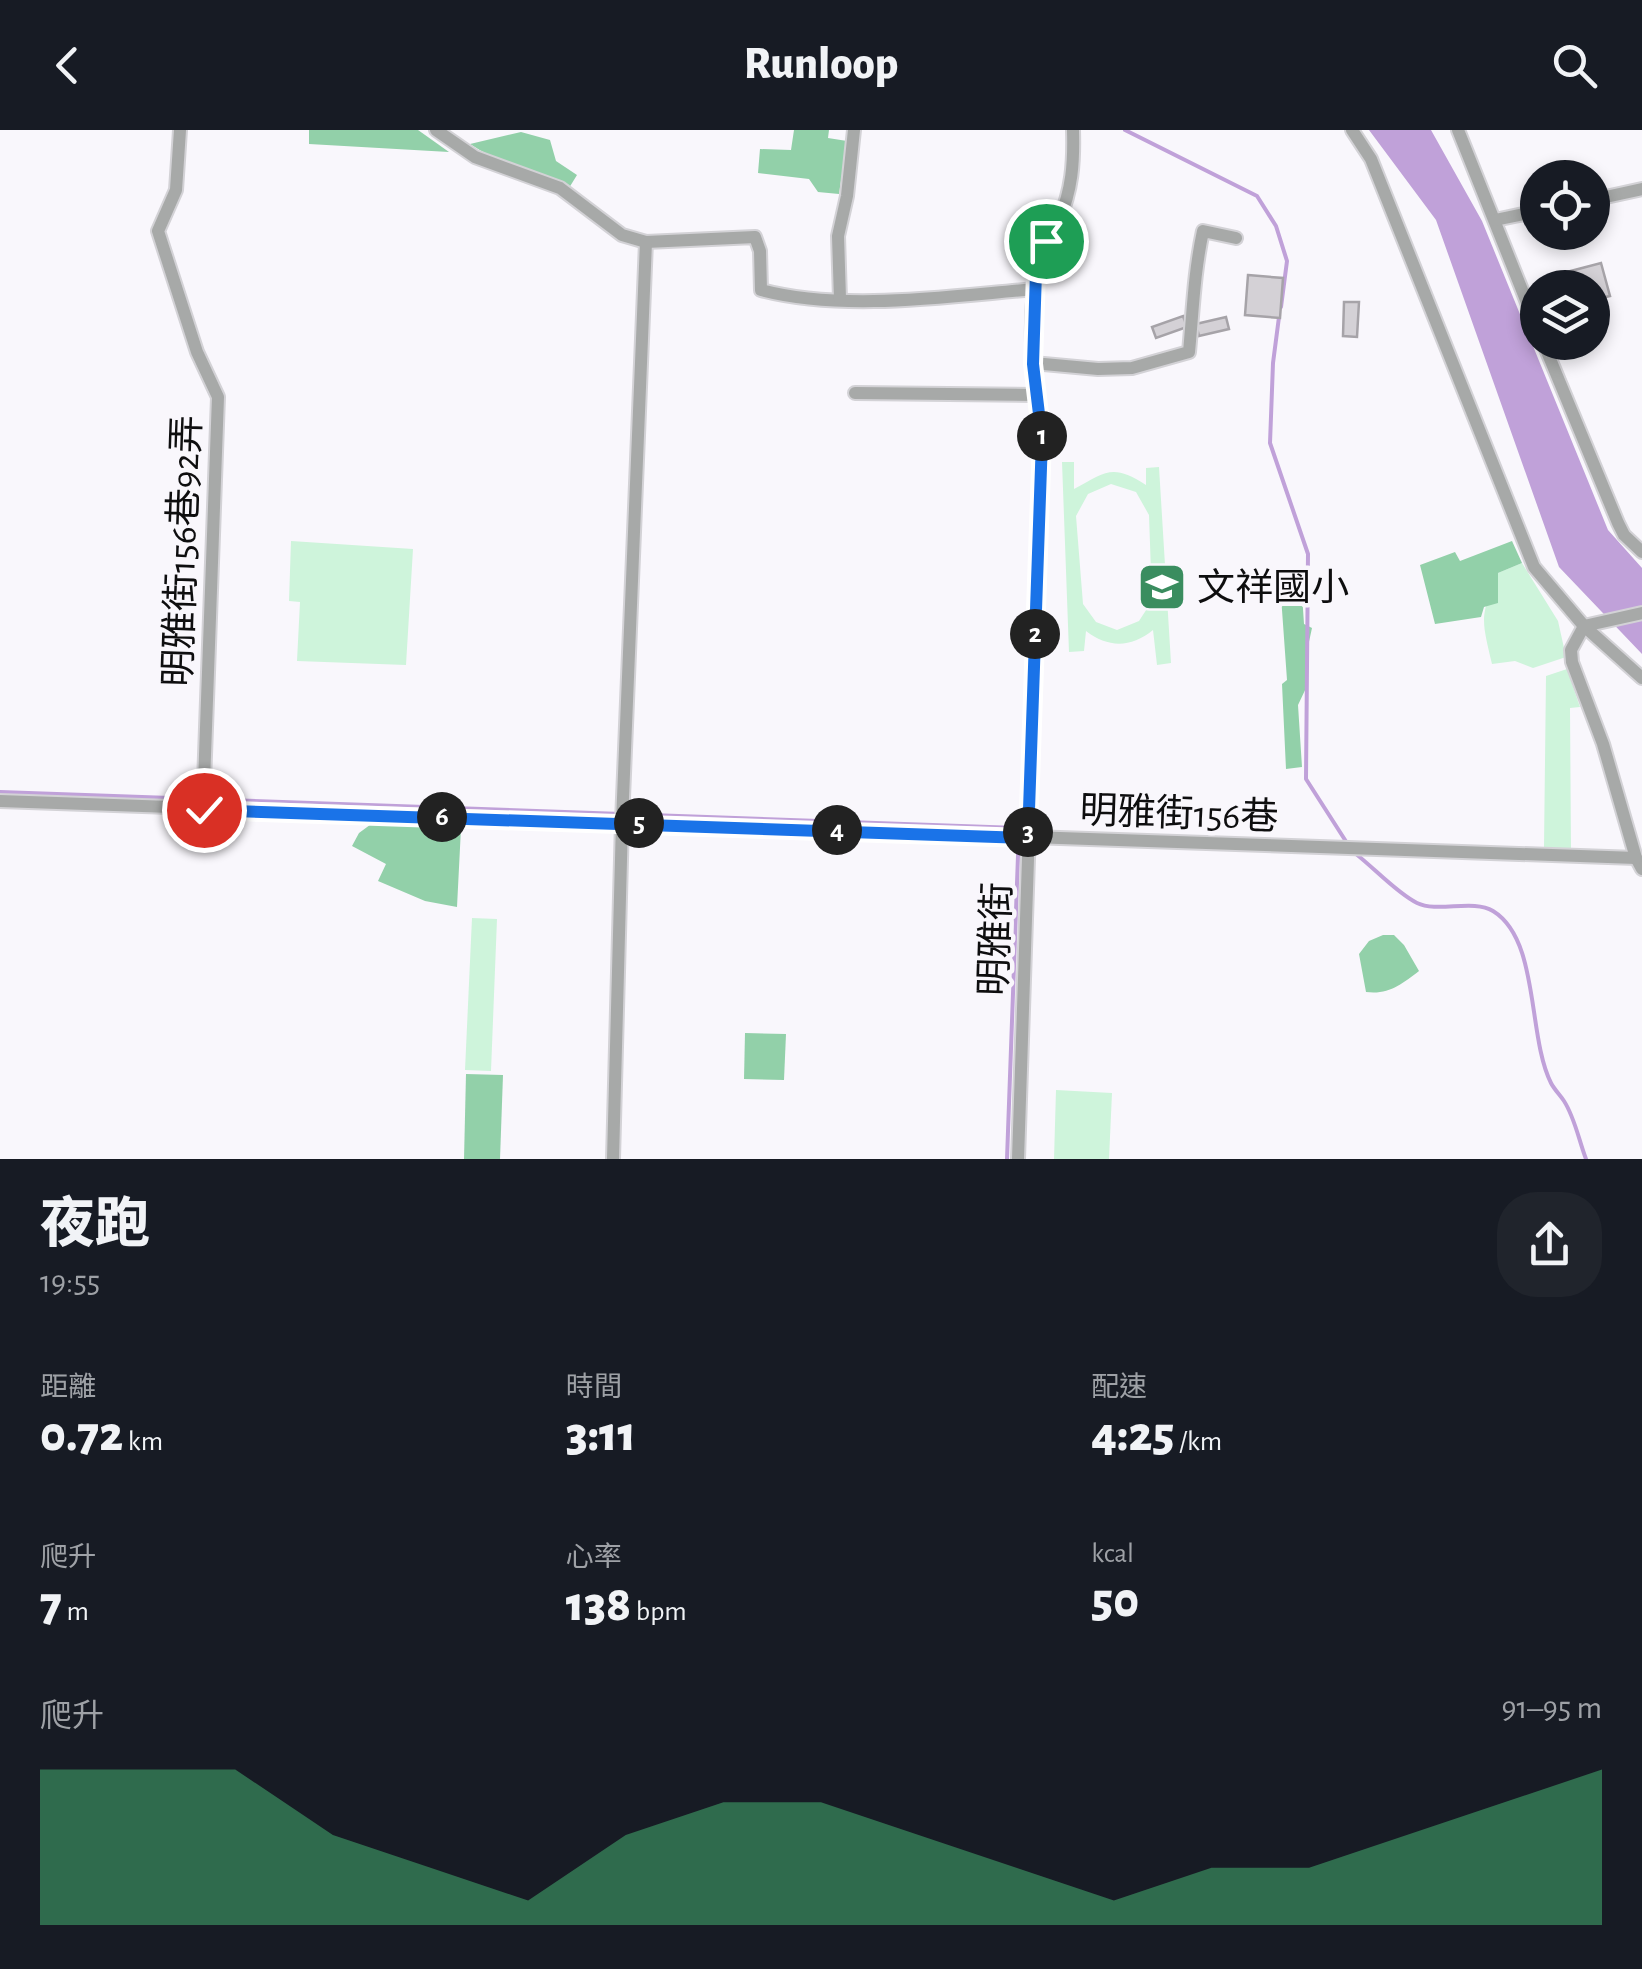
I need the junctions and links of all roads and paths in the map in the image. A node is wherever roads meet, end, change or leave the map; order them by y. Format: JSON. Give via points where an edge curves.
{"nodes":[{"id":1,"x":180,"y":130,"type":"edge"},
{"id":2,"x":436,"y":130,"type":"edge"},
{"id":3,"x":854,"y":130,"type":"edge"},
{"id":4,"x":1073,"y":130,"type":"edge"},
{"id":5,"x":1352,"y":130,"type":"edge"},
{"id":6,"x":1458,"y":130,"type":"edge"},
{"id":7,"x":1642,"y":189,"type":"edge"},
{"id":8,"x":1610,"y":196,"type":"edge"},
{"id":9,"x":1520,"y":215,"type":"edge"},
{"id":10,"x":1495,"y":220,"type":"junction"},
{"id":11,"x":1236,"y":238,"type":"dead end"},
{"id":12,"x":646,"y":242,"type":"junction"},
{"id":13,"x":1520,"y":284,"type":"edge"},
{"id":14,"x":1035,"y":289,"type":"junction"},
{"id":15,"x":840,"y":299,"type":"junction"},
{"id":16,"x":1550,"y":360,"type":"edge"},
{"id":17,"x":1033,"y":364,"type":"junction"},
{"id":18,"x":856,"y":392,"type":"dead end"},
{"id":19,"x":1035,"y":396,"type":"junction"},
{"id":20,"x":1642,"y":552,"type":"edge"},
{"id":21,"x":1642,"y":614,"type":"edge"},
{"id":22,"x":1584,"y":626,"type":"junction"},
{"id":23,"x":1642,"y":678,"type":"edge"},
{"id":24,"x":0,"y":801,"type":"edge"},
{"id":25,"x":204,"y":810,"type":"junction"},
{"id":26,"x":622,"y":822,"type":"junction"},
{"id":27,"x":1028,"y":838,"type":"junction"},
{"id":28,"x":1639,"y":863,"type":"edge"},
{"id":29,"x":612,"y":1159,"type":"edge"},
{"id":30,"x":1018,"y":1159,"type":"edge"}],
"edges":[{"from":1,"to":25,"type":"street","name":"明雅街156巷92弄","via":[[176,190],[158,231],[218,397]]},
{"from":2,"to":12,"type":"street","via":[[475,157],[560,188],[622,235]]},
{"from":3,"to":15,"type":"street","via":[[838,236]]},
{"from":4,"to":14,"type":"street","name":"明雅街","via":[[1074,172],[1040,256]]},
{"from":5,"to":22,"type":"street","via":[[1370,159],[1534,567]]},
{"from":6,"to":10,"type":"street"},
{"from":7,"to":8,"type":"street"},
{"from":9,"to":10,"type":"street"},
{"from":10,"to":13,"type":"street"},
{"from":11,"to":17,"type":"street","via":[[1204,231],[1192,284],[1189,352],[1132,368]]},
{"from":12,"to":15,"type":"street","via":[[755,237],[761,290]]},
{"from":12,"to":26,"type":"street"},
{"from":14,"to":15,"type":"street"},
{"from":14,"to":17,"type":"street","name":"明雅街"},
{"from":16,"to":20,"type":"street","via":[[1618,524]]},
{"from":17,"to":19,"type":"street","name":"明雅街"},
{"from":18,"to":19,"type":"street"},
{"from":19,"to":27,"type":"street","name":"明雅街","via":[[1042,439]]},
{"from":21,"to":22,"type":"street"},
{"from":22,"to":23,"type":"street"},
{"from":22,"to":28,"type":"street","via":[[1572,662]]},
{"from":24,"to":25,"type":"street","name":"明雅街156巷"},
{"from":25,"to":26,"type":"street","name":"明雅街156巷"},
{"from":26,"to":27,"type":"street","name":"明雅街156巷"},
{"from":26,"to":29,"type":"street"},
{"from":27,"to":28,"type":"street","name":"明雅街156巷"},
{"from":27,"to":30,"type":"street","name":"明雅街"}]}
